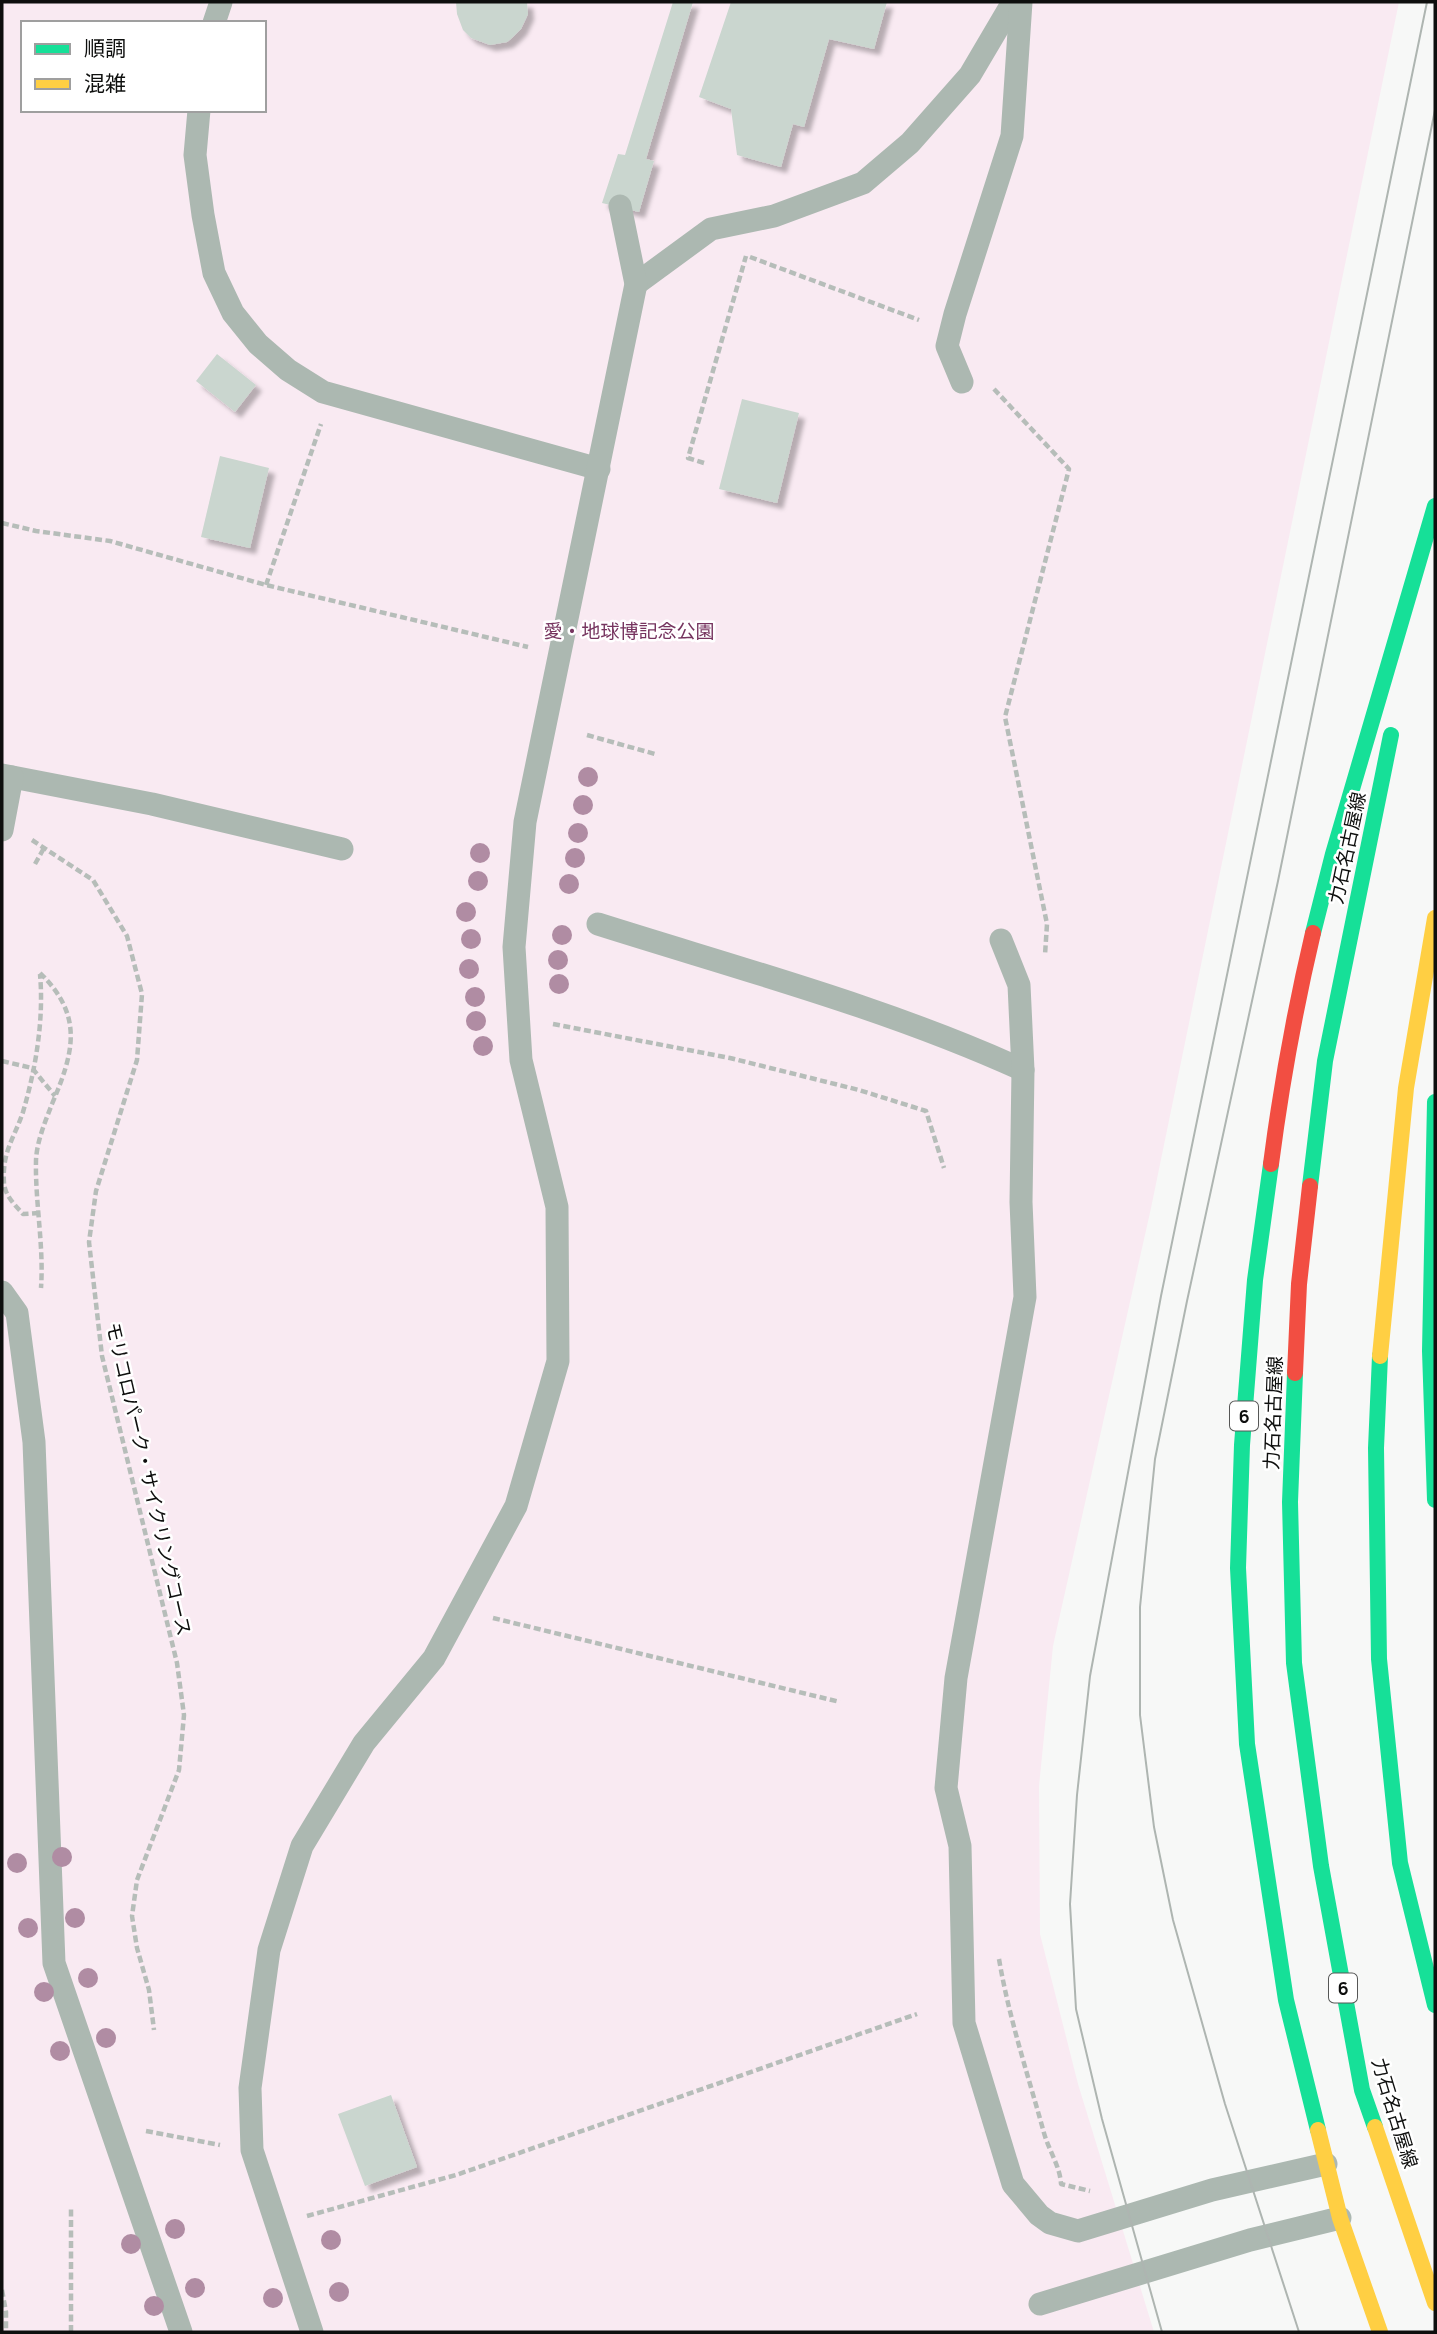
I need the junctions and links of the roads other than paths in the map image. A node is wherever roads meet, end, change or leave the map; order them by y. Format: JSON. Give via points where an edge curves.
{"nodes":[{"id":1,"x":221,"y":2,"type":"edge"},
{"id":2,"x":1013,"y":2,"type":"edge"},
{"id":3,"x":1021,"y":2,"type":"edge"},
{"id":4,"x":215,"y":21,"type":"edge"},
{"id":5,"x":199,"y":112,"type":"edge"},
{"id":6,"x":620,"y":206,"type":"dead end"},
{"id":7,"x":636,"y":284,"type":"junction"},
{"id":8,"x":962,"y":382,"type":"dead end"},
{"id":9,"x":599,"y":469,"type":"junction"},
{"id":10,"x":1435,"y":506,"type":"edge"},
{"id":11,"x":1435,"y":519,"type":"edge"},
{"id":12,"x":1408,"y":655,"type":"dead end"},
{"id":13,"x":1394,"y":723,"type":"dead end"},
{"id":14,"x":7,"y":776,"type":"edge"},
{"id":15,"x":2,"y":830,"type":"edge"},
{"id":16,"x":342,"y":849,"type":"dead end"},
{"id":17,"x":1435,"y":918,"type":"edge"},
{"id":18,"x":597,"y":924,"type":"dead end"},
{"id":19,"x":1001,"y":940,"type":"dead end"},
{"id":20,"x":1023,"y":1070,"type":"junction"},
{"id":21,"x":1435,"y":1102,"type":"edge"},
{"id":22,"x":2,"y":1292,"type":"edge"},
{"id":23,"x":1435,"y":1500,"type":"edge"},
{"id":24,"x":1435,"y":2005,"type":"edge"},
{"id":25,"x":1326,"y":2164,"type":"junction"},
{"id":26,"x":1340,"y":2218,"type":"junction"},
{"id":27,"x":1435,"y":2303,"type":"edge"},
{"id":28,"x":1040,"y":2304,"type":"dead end"},
{"id":29,"x":181,"y":2332,"type":"edge"},
{"id":30,"x":312,"y":2332,"type":"edge"},
{"id":31,"x":1380,"y":2332,"type":"edge"}],
"edges":[{"from":1,"to":4,"type":"lane"},
{"from":2,"to":7,"type":"lane","via":[[970,75],[910,143],[863,183],[774,216],[711,229]]},
{"from":3,"to":8,"type":"lane","via":[[1012,136],[947,346]]},
{"from":5,"to":9,"type":"lane","via":[[195,155],[214,273],[233,313],[258,344],[323,392]]},
{"from":6,"to":7,"type":"lane"},
{"from":7,"to":9,"type":"lane"},
{"from":9,"to":30,"type":"lane","via":[[525,822],[514,947],[521,1060],[557,1207],[558,1361],[516,1506],[434,1658],[364,1743],[302,1846],[269,1950],[250,2088],[252,2150]]},
{"from":10,"to":25,"type":"main road","number":"6","via":[[1333,854],[1304,971],[1278,1110],[1255,1280],[1242,1445],[1238,1568],[1247,1744],[1286,2000]]},
{"from":11,"to":12,"type":"main road"},
{"from":13,"to":27,"type":"main road","name":"力石名古屋線","number":"6","via":[[1325,1061],[1299,1284],[1290,1502],[1294,1663],[1321,1866],[1362,2090]]},
{"from":14,"to":15,"type":"lane"},
{"from":14,"to":16,"type":"lane","via":[[152,804]]},
{"from":17,"to":24,"type":"main road","via":[[1406,1088],[1380,1356],[1376,1448],[1379,1658],[1400,1863]]},
{"from":18,"to":20,"type":"lane","via":[[863,1008],[967,1044]]},
{"from":19,"to":20,"type":"lane","via":[[1019,985]]},
{"from":20,"to":25,"type":"lane","via":[[1025,1297],[956,1678],[946,1788],[960,1846],[964,2023],[1013,2184],[1050,2223],[1078,2231],[1212,2190]]},
{"from":21,"to":23,"type":"main road","via":[[1429,1286]]},
{"from":22,"to":29,"type":"lane","via":[[17,1312],[34,1442],[54,1963]]},
{"from":25,"to":26,"type":"main road","number":"6"},
{"from":26,"to":28,"type":"lane","via":[[1250,2240]]},
{"from":26,"to":31,"type":"main road","number":"6"}]}
